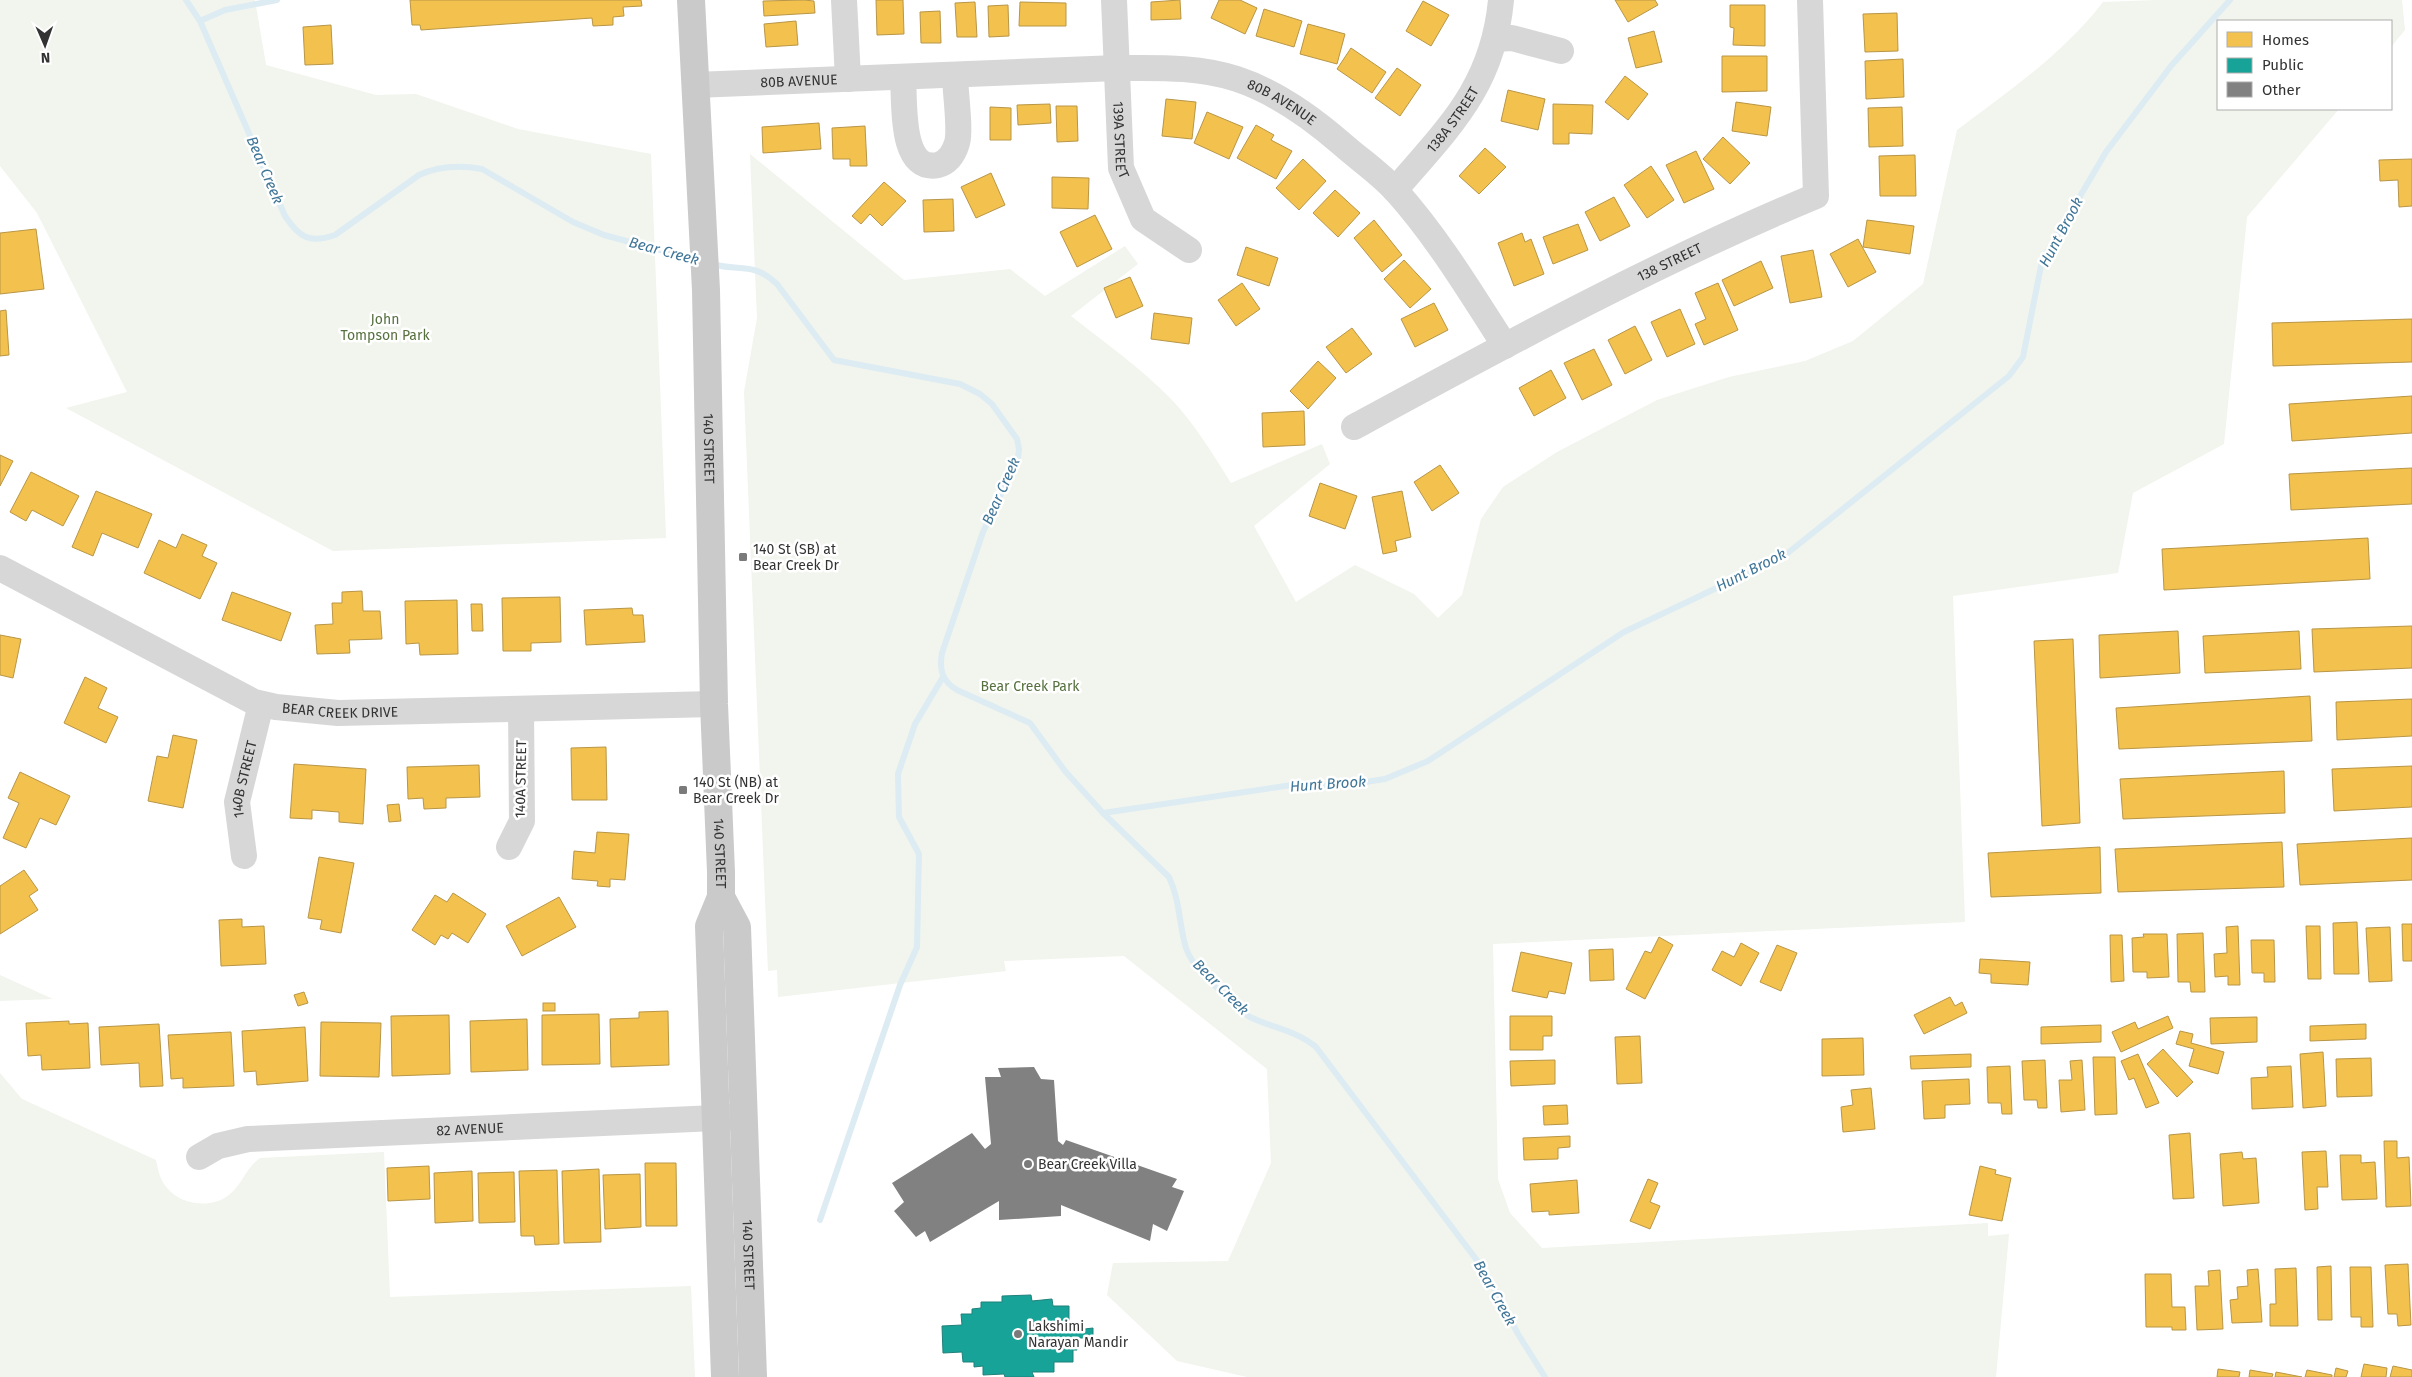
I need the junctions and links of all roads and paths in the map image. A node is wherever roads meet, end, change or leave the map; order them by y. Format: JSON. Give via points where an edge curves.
{"nodes":[{"id":1,"x":691,"y":0,"type":"edge"},
{"id":2,"x":844,"y":0,"type":"edge"},
{"id":3,"x":1114,"y":0,"type":"edge"},
{"id":4,"x":1501,"y":0,"type":"edge"},
{"id":5,"x":1810,"y":0,"type":"edge"},
{"id":6,"x":1495,"y":39,"type":"junction"},
{"id":7,"x":1561,"y":51,"type":"dead end"},
{"id":8,"x":1117,"y":68,"type":"junction"},
{"id":9,"x":954,"y":75,"type":"junction"},
{"id":10,"x":903,"y":77,"type":"junction"},
{"id":11,"x":848,"y":80,"type":"junction"},
{"id":12,"x":695,"y":85,"type":"junction"},
{"id":13,"x":1395,"y":190,"type":"junction"},
{"id":14,"x":1189,"y":250,"type":"dead end"},
{"id":15,"x":1504,"y":346,"type":"junction"},
{"id":16,"x":1354,"y":427,"type":"dead end"},
{"id":17,"x":0,"y":568,"type":"edge"},
{"id":18,"x":262,"y":704,"type":"junction"},
{"id":19,"x":714,"y":704,"type":"junction"},
{"id":20,"x":521,"y":709,"type":"junction"},
{"id":21,"x":509,"y":847,"type":"dead end"},
{"id":22,"x":244,"y":856,"type":"dead end"},
{"id":23,"x":721,"y":897,"type":"junction"},
{"id":24,"x":744,"y":1117,"type":"junction"},
{"id":25,"x":715,"y":1118,"type":"junction"},
{"id":26,"x":199,"y":1157,"type":"dead end"},
{"id":27,"x":725,"y":1377,"type":"edge"},
{"id":28,"x":753,"y":1377,"type":"edge"}],
"edges":[{"from":1,"to":12,"type":"main road","name":"140 STREET"},
{"from":2,"to":11,"type":"street"},
{"from":3,"to":8,"type":"street","name":"139A STREET"},
{"from":4,"to":6,"type":"street","name":"138A STREET"},
{"from":5,"to":15,"type":"street","name":"138 STREET","via":[[1816,196],[1745,225]]},
{"from":6,"to":7,"type":"street","via":[[1512,38]]},
{"from":6,"to":13,"type":"street","name":"138A STREET","via":[[1475,89],[1457,118]]},
{"from":8,"to":9,"type":"street","name":"80B AVENUE"},
{"from":8,"to":13,"type":"street","name":"80B AVENUE","via":[[1208,72],[1260,88],[1313,119]]},
{"from":8,"to":14,"type":"street","name":"139A STREET","via":[[1121,168],[1143,219]]},
{"from":9,"to":10,"type":"street","name":"80B AVENUE"},
{"from":9,"to":10,"type":"street","via":[[958,142],[951,158],[938,165],[925,164],[914,157],[907,142]]},
{"from":10,"to":11,"type":"street","name":"80B AVENUE"},
{"from":11,"to":12,"type":"street","name":"80B AVENUE"},
{"from":12,"to":19,"type":"main road","name":"140 STREET","via":[[706,290]]},
{"from":13,"to":15,"type":"street","name":"80B AVENUE","via":[[1444,254]]},
{"from":15,"to":16,"type":"street","name":"138 STREET"},
{"from":17,"to":18,"type":"street","name":"BEAR CREEK DRIVE"},
{"from":18,"to":20,"type":"street","name":"BEAR CREEK DRIVE","via":[[338,713]]},
{"from":18,"to":22,"type":"street","name":"140B STREET","via":[[237,802]]},
{"from":19,"to":20,"type":"street","name":"BEAR CREEK DRIVE"},
{"from":19,"to":23,"type":"main road","name":"140 STREET"},
{"from":20,"to":21,"type":"street","name":"140A STREET","via":[[522,821]]},
{"from":23,"to":24,"type":"main road","name":"140 STREET","via":[[737,927]]},
{"from":23,"to":25,"type":"main road","name":"140 STREET","via":[[709,926]]},
{"from":24,"to":25,"type":"street","name":"82 AVENUE"},
{"from":24,"to":28,"type":"main road","name":"140 STREET"},
{"from":25,"to":26,"type":"street","name":"82 AVENUE","via":[[248,1139],[218,1146]]},
{"from":25,"to":27,"type":"main road","name":"140 STREET"}]}
